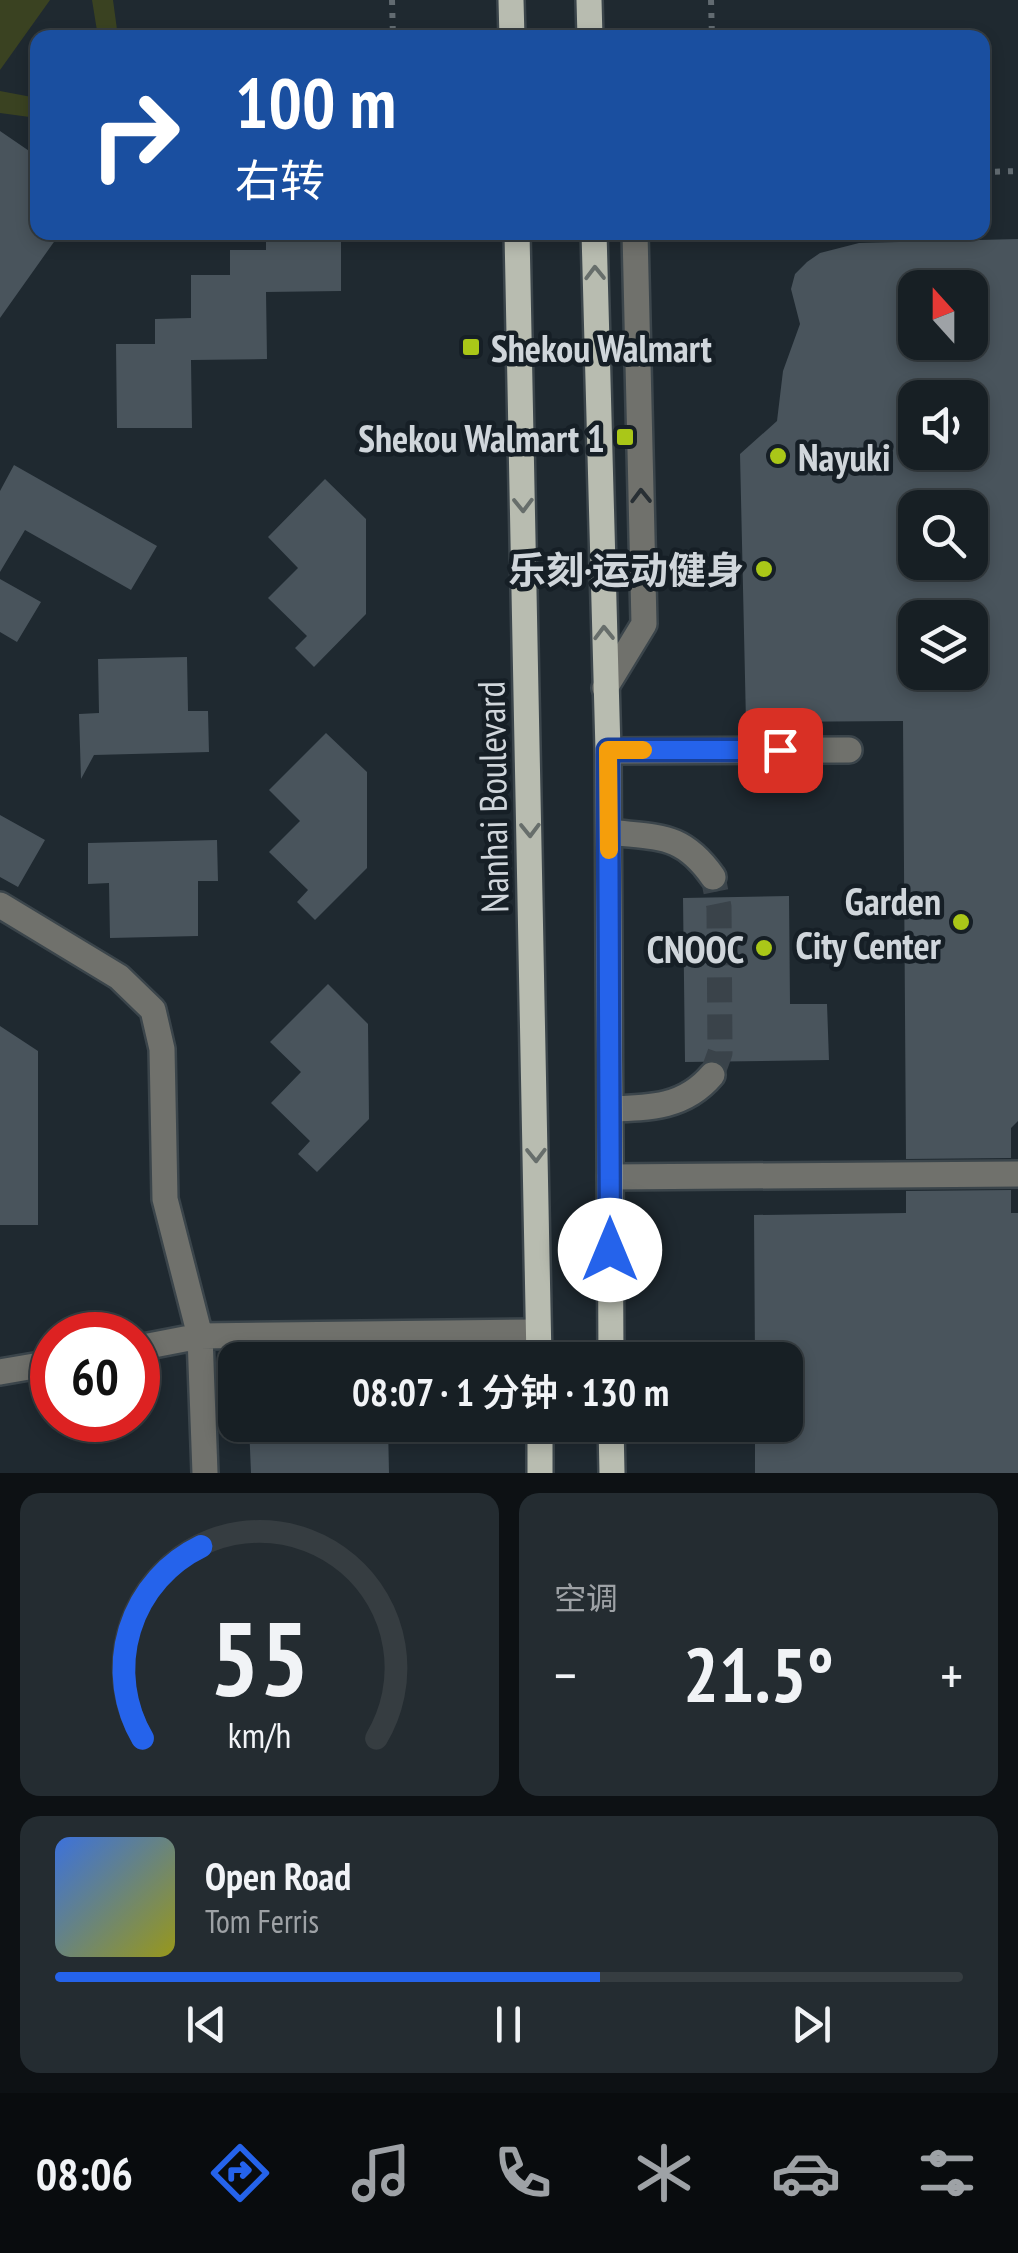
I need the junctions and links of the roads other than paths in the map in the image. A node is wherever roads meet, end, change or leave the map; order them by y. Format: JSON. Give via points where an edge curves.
{"nodes":[{"id":1,"x":511,"y":0,"type":"edge"},
{"id":2,"x":589,"y":0,"type":"edge"},
{"id":3,"x":512,"y":30,"type":"edge"},
{"id":4,"x":590,"y":30,"type":"edge"},
{"id":5,"x":517,"y":240,"type":"edge"},
{"id":6,"x":594,"y":240,"type":"edge"},
{"id":7,"x":635,"y":240,"type":"edge"},
{"id":8,"x":606,"y":688,"type":"junction"},
{"id":9,"x":608,"y":750,"type":"junction"},
{"id":10,"x":849,"y":750,"type":"dead end"},
{"id":11,"x":608,"y":832,"type":"junction"},
{"id":12,"x":713,"y":877,"type":"tunnel mouth"},
{"id":13,"x":0,"y":905,"type":"edge"},
{"id":14,"x":712,"y":1075,"type":"dead end"},
{"id":15,"x":610,"y":1109,"type":"junction"},
{"id":16,"x":1018,"y":1174,"type":"edge"},
{"id":17,"x":610,"y":1177,"type":"junction"},
{"id":18,"x":538,"y":1332,"type":"junction"},
{"id":19,"x":200,"y":1336,"type":"junction"},
{"id":20,"x":538,"y":1342,"type":"edge"},
{"id":21,"x":611,"y":1342,"type":"edge"},
{"id":22,"x":160,"y":1344,"type":"edge"},
{"id":23,"x":30,"y":1366,"type":"edge"},
{"id":24,"x":0,"y":1372,"type":"edge"},
{"id":25,"x":540,"y":1442,"type":"edge"},
{"id":26,"x":611,"y":1442,"type":"edge"},
{"id":27,"x":205,"y":1473,"type":"edge"},
{"id":28,"x":540,"y":1473,"type":"edge"},
{"id":29,"x":612,"y":1473,"type":"edge"}],
"edges":[{"from":1,"to":3,"type":"main road"},
{"from":2,"to":4,"type":"main road"},
{"from":5,"to":18,"type":"main road","name":"Nanhai Boulevard","one_way":true},
{"from":8,"to":6,"type":"main road","one_way":true},
{"from":8,"to":7,"type":"lane","one_way":true,"via":[[644,624]]},
{"from":8,"to":9,"type":"main road"},
{"from":9,"to":10,"type":"lane"},
{"from":9,"to":11,"type":"main road"},
{"from":11,"to":12,"type":"lane","via":[[678,840]]},
{"from":11,"to":15,"type":"main road"},
{"from":13,"to":19,"type":"lane","via":[[119,976],[152,1010],[162,1049],[165,1199]]},
{"from":14,"to":15,"type":"lane","via":[[676,1103]]},
{"from":15,"to":17,"type":"main road"},
{"from":16,"to":17,"type":"lane"},
{"from":17,"to":21,"type":"main road"},
{"from":18,"to":19,"type":"lane"},
{"from":18,"to":20,"type":"main road","name":"Nanhai Boulevard"},
{"from":19,"to":22,"type":"lane"},
{"from":19,"to":27,"type":"lane"},
{"from":23,"to":24,"type":"lane"},
{"from":25,"to":28,"type":"main road"},
{"from":26,"to":29,"type":"main road"}]}
